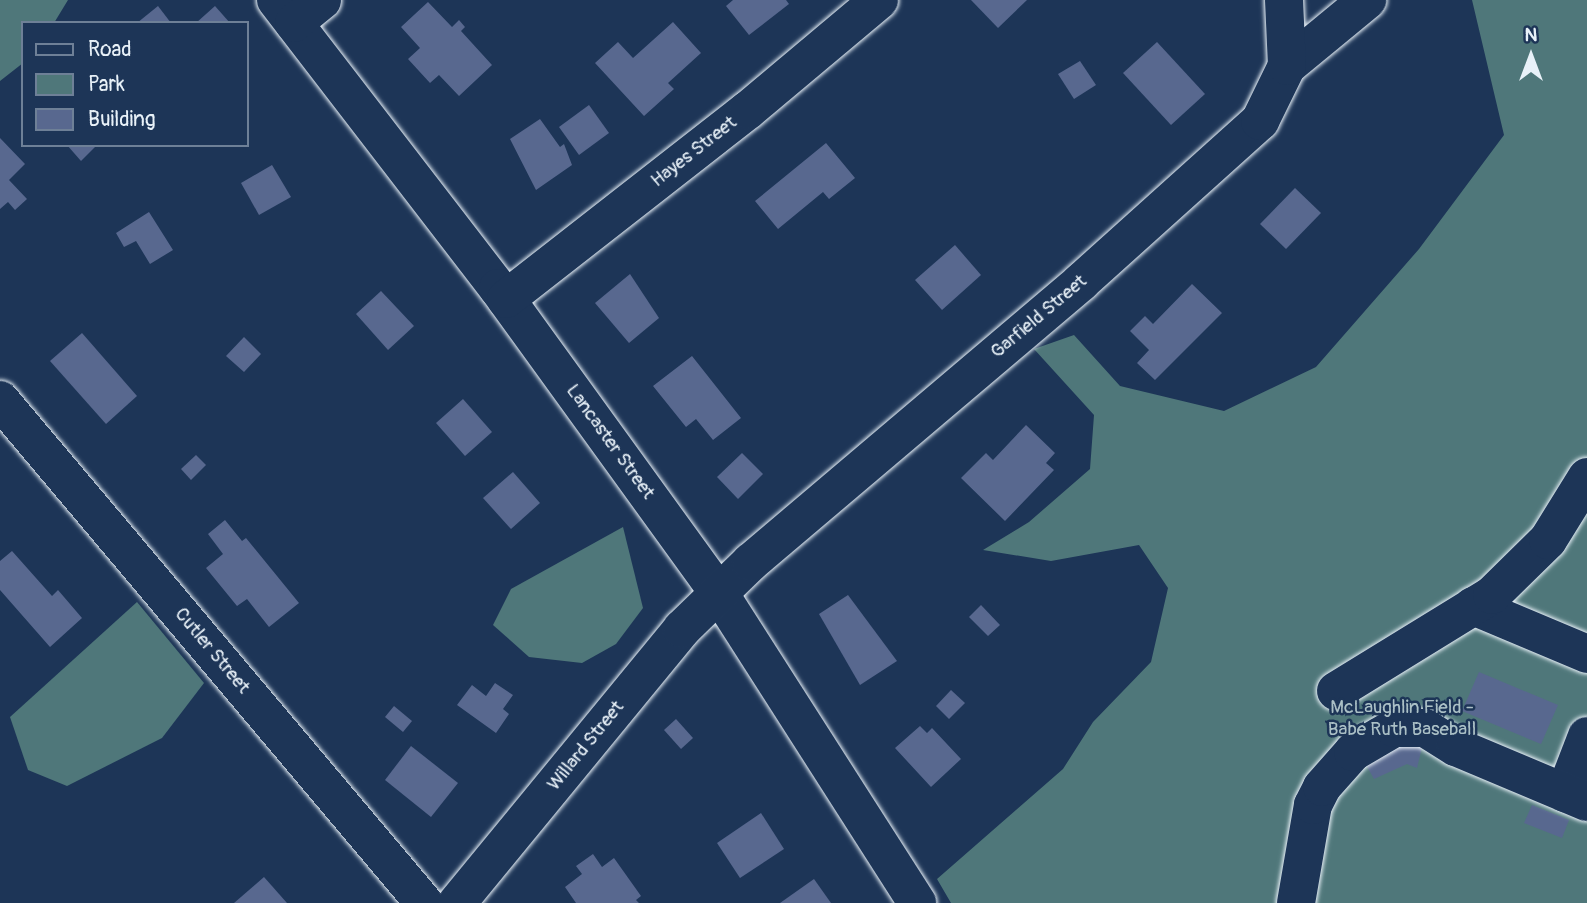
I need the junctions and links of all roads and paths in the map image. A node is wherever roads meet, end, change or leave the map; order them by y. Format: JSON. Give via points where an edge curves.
{"nodes":[{"id":1,"x":879,"y":0,"type":"edge"},
{"id":2,"x":1284,"y":0,"type":"edge"},
{"id":3,"x":1367,"y":0,"type":"edge"},
{"id":4,"x":297,"y":8,"type":"edge"},
{"id":5,"x":1287,"y":66,"type":"junction"},
{"id":6,"x":506,"y":299,"type":"junction"},
{"id":7,"x":0,"y":400,"type":"edge"},
{"id":8,"x":1587,"y":477,"type":"edge"},
{"id":9,"x":1577,"y":523,"type":"edge"},
{"id":10,"x":719,"y":593,"type":"junction"},
{"id":11,"x":1473,"y":607,"type":"junction"},
{"id":12,"x":1587,"y":654,"type":"edge"},
{"id":13,"x":1336,"y":691,"type":"dead end"},
{"id":14,"x":1587,"y":736,"type":"edge"},
{"id":15,"x":1576,"y":797,"type":"edge"},
{"id":16,"x":424,"y":903,"type":"edge"},
{"id":17,"x":457,"y":903,"type":"edge"},
{"id":18,"x":917,"y":903,"type":"edge"},
{"id":19,"x":1296,"y":903,"type":"edge"}],
"edges":[{"from":1,"to":6,"type":"street","name":"Hayes Street","via":[[748,110]]},
{"from":2,"to":5,"type":"street","name":"Garfield Street"},
{"from":3,"to":5,"type":"street"},
{"from":4,"to":6,"type":"street","name":"Lancaster Street"},
{"from":5,"to":10,"type":"street","name":"Garfield Street","via":[[1260,121],[1189,187]]},
{"from":6,"to":10,"type":"street","name":"Lancaster Street"},
{"from":7,"to":16,"type":"street","name":"Cutler Street"},
{"from":8,"to":9,"type":"street"},
{"from":9,"to":11,"type":"street","via":[[1548,540]]},
{"from":10,"to":17,"type":"street","name":"Willard Street","via":[[682,629]]},
{"from":10,"to":18,"type":"street","name":"Lancaster Street"},
{"from":11,"to":12,"type":"street"},
{"from":11,"to":13,"type":"street"},
{"from":14,"to":15,"type":"street"},
{"from":15,"to":19,"type":"street","via":[[1456,747],[1425,728],[1394,728],[1353,752],[1322,787],[1313,805]]}]}
